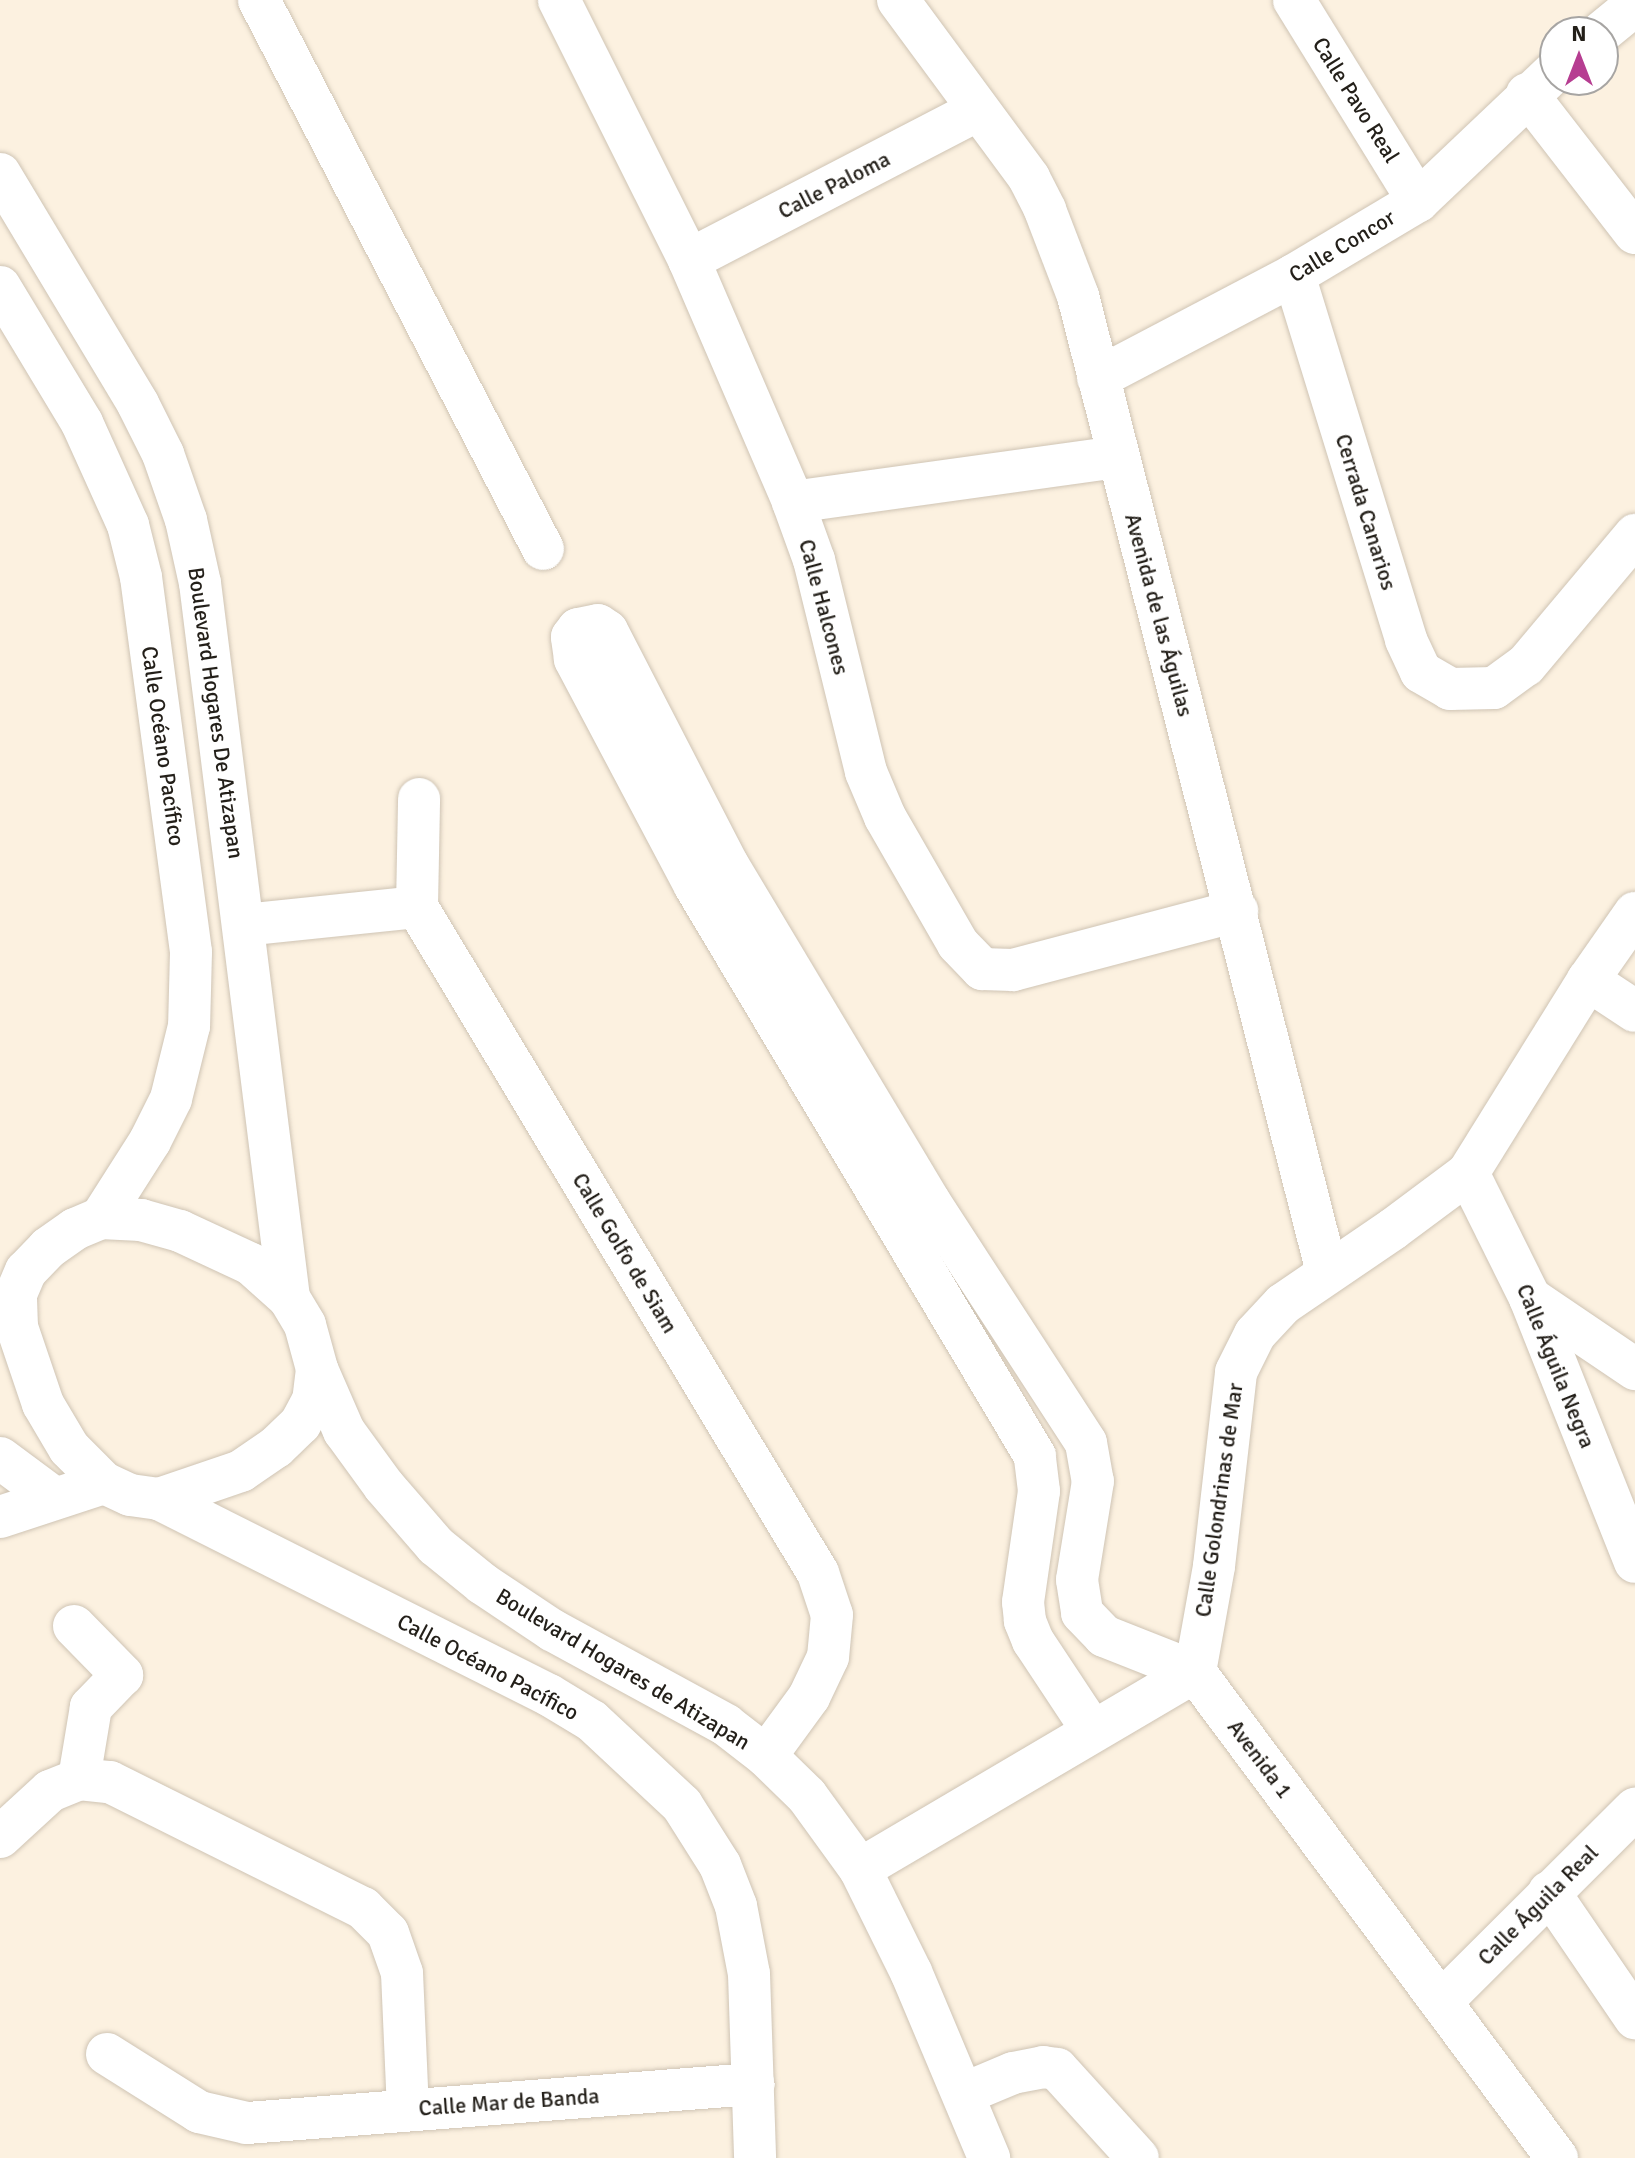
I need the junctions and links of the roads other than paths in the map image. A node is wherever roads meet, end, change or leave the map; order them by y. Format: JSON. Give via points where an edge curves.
{"nodes":[{"id":1,"x":259,"y":0,"type":"edge"},
{"id":2,"x":559,"y":0,"type":"edge"},
{"id":3,"x":898,"y":0,"type":"edge"},
{"id":4,"x":1294,"y":0,"type":"edge"},
{"id":5,"x":1635,"y":5,"type":"edge"},
{"id":6,"x":1619,"y":18,"type":"edge"},
{"id":7,"x":1539,"y":85,"type":"edge"},
{"id":8,"x":1549,"y":96,"type":"edge"},
{"id":9,"x":978,"y":110,"type":"junction"},
{"id":10,"x":0,"y":174,"type":"edge"},
{"id":11,"x":1418,"y":201,"type":"junction"},
{"id":12,"x":1635,"y":233,"type":"edge"},
{"id":13,"x":689,"y":260,"type":"junction"},
{"id":14,"x":1294,"y":275,"type":"junction"},
{"id":15,"x":0,"y":287,"type":"edge"},
{"id":16,"x":1098,"y":378,"type":"junction"},
{"id":17,"x":1118,"y":457,"type":"junction"},
{"id":18,"x":793,"y":502,"type":"junction"},
{"id":19,"x":1635,"y":535,"type":"edge"},
{"id":20,"x":543,"y":549,"type":"dead end"},
{"id":21,"x":419,"y":799,"type":"dead end"},
{"id":22,"x":712,"y":876,"type":"junction"},
{"id":23,"x":417,"y":907,"type":"junction"},
{"id":24,"x":1237,"y":911,"type":"junction"},
{"id":25,"x":1635,"y":913,"type":"edge"},
{"id":26,"x":244,"y":925,"type":"junction"},
{"id":27,"x":1588,"y":980,"type":"junction"},
{"id":28,"x":1635,"y":1011,"type":"edge"},
{"id":29,"x":1468,"y":1173,"type":"junction"},
{"id":30,"x":912,"y":1212,"type":"junction"},
{"id":31,"x":101,"y":1218,"type":"junction"},
{"id":32,"x":1327,"y":1272,"type":"junction"},
{"id":33,"x":289,"y":1298,"type":"junction"},
{"id":34,"x":1530,"y":1298,"type":"junction"},
{"id":35,"x":8,"y":1314,"type":"edge"},
{"id":36,"x":317,"y":1369,"type":"junction"},
{"id":37,"x":1635,"y":1369,"type":"edge"},
{"id":38,"x":1086,"y":1443,"type":"junction"},
{"id":39,"x":1035,"y":1456,"type":"junction"},
{"id":40,"x":0,"y":1458,"type":"edge"},
{"id":41,"x":104,"y":1483,"type":"junction"},
{"id":42,"x":54,"y":1498,"type":"junction"},
{"id":43,"x":159,"y":1499,"type":"junction"},
{"id":44,"x":0,"y":1517,"type":"edge"},
{"id":45,"x":1635,"y":1562,"type":"edge"},
{"id":46,"x":74,"y":1626,"type":"dead end"},
{"id":47,"x":1104,"y":1636,"type":"junction"},
{"id":48,"x":1051,"y":1669,"type":"junction"},
{"id":49,"x":1195,"y":1672,"type":"junction"},
{"id":50,"x":1092,"y":1730,"type":"junction"},
{"id":51,"x":766,"y":1756,"type":"junction"},
{"id":52,"x":79,"y":1779,"type":"junction"},
{"id":53,"x":1635,"y":1809,"type":"edge"},
{"id":54,"x":0,"y":1837,"type":"edge"},
{"id":55,"x":860,"y":1869,"type":"junction"},
{"id":56,"x":1549,"y":1892,"type":"junction"},
{"id":57,"x":1441,"y":2002,"type":"junction"},
{"id":58,"x":1635,"y":2018,"type":"edge"},
{"id":59,"x":107,"y":2054,"type":"dead end"},
{"id":60,"x":753,"y":2084,"type":"junction"},
{"id":61,"x":963,"y":2094,"type":"junction"},
{"id":62,"x":408,"y":2110,"type":"junction"},
{"id":63,"x":755,"y":2158,"type":"edge"},
{"id":64,"x":989,"y":2158,"type":"edge"},
{"id":65,"x":1138,"y":2158,"type":"edge"},
{"id":66,"x":1557,"y":2158,"type":"edge"}],
"edges":[{"from":1,"to":20,"type":"street"},
{"from":2,"to":13,"type":"street","name":"Calle Halcones"},
{"from":3,"to":9,"type":"street","name":"Avenida de las Águilas"},
{"from":4,"to":11,"type":"street","name":"Calle Pavo Real"},
{"from":5,"to":6,"type":"street"},
{"from":7,"to":11,"type":"street","name":"Calle Concor"},
{"from":8,"to":12,"type":"street"},
{"from":9,"to":13,"type":"street","name":"Calle Paloma"},
{"from":9,"to":16,"type":"street","name":"Avenida de las Águilas","via":[[1029,178],[1045,210],[1078,296]]},
{"from":10,"to":26,"type":"street","name":"Boulevard Hogares De Atizapan","via":[[138,404],[186,520],[200,583]]},
{"from":11,"to":14,"type":"street","name":"Calle Concor"},
{"from":13,"to":18,"type":"street","name":"Calle Halcones"},
{"from":14,"to":16,"type":"street","name":"Calle Concor"},
{"from":14,"to":19,"type":"street","name":"Cerrada Canarios","via":[[1406,640],[1421,672],[1450,689],[1494,688],[1526,665]]},
{"from":15,"to":31,"type":"street","name":"Calle Océano Pacífico","via":[[82,423],[128,525],[141,577],[191,952],[189,1026],[171,1099]]},
{"from":16,"to":17,"type":"street","name":"Avenida de las Águilas"},
{"from":17,"to":18,"type":"street"},
{"from":17,"to":24,"type":"street","name":"Avenida de las Águilas"},
{"from":18,"to":24,"type":"street","name":"Calle Halcones","via":[[814,560],[866,772],[885,817],[958,944],[982,969],[1013,970]]},
{"from":21,"to":23,"type":"street"},
{"from":22,"to":22,"type":"street","via":[[607,631],[598,625],[578,629],[572,637],[575,659]]},
{"from":22,"to":30,"type":"street"},
{"from":23,"to":26,"type":"street"},
{"from":23,"to":51,"type":"street","name":"Calle Golfo de Siam","via":[[818,1573],[832,1615],[828,1657],[809,1697]]},
{"from":24,"to":32,"type":"street","name":"Avenida de las Águilas"},
{"from":25,"to":27,"type":"street","name":"Calle Golondrinas de Mar"},
{"from":26,"to":33,"type":"street","name":"Boulevard Hogares De Atizapan"},
{"from":27,"to":28,"type":"street"},
{"from":27,"to":29,"type":"street","name":"Calle Golondrinas de Mar"},
{"from":29,"to":32,"type":"street","name":"Calle Golondrinas de Mar"},
{"from":29,"to":34,"type":"street","name":"Calle Águila Negra"},
{"from":30,"to":38,"type":"street"},
{"from":30,"to":39,"type":"street"},
{"from":31,"to":33,"type":"street","via":[[141,1220],[218,1246],[251,1264]]},
{"from":31,"to":35,"type":"street","via":[[48,1248],[26,1271]]},
{"from":32,"to":49,"type":"street","name":"Calle Golondrinas de Mar","via":[[1283,1304],[1255,1334],[1236,1372],[1214,1566]]},
{"from":33,"to":36,"type":"street","name":"Boulevard Hogares de Atizapan","via":[[305,1325]]},
{"from":34,"to":37,"type":"street"},
{"from":34,"to":45,"type":"street","name":"Calle Águila Negra"},
{"from":35,"to":41,"type":"street","via":[[43,1404],[69,1448]]},
{"from":36,"to":43,"type":"street","via":[[313,1400],[300,1424],[276,1447],[241,1471]]},
{"from":36,"to":51,"type":"street","name":"Boulevard Hogares de Atizapan","via":[[344,1431],[436,1546],[552,1630],[713,1717]]},
{"from":38,"to":39,"type":"street"},
{"from":38,"to":47,"type":"street","via":[[1093,1481],[1077,1598],[1082,1613]]},
{"from":39,"to":48,"type":"street","via":[[1039,1491],[1023,1602],[1033,1641]]},
{"from":40,"to":42,"type":"street"},
{"from":41,"to":42,"type":"street"},
{"from":41,"to":43,"type":"street","name":"Calle Océano Pacífico","via":[[130,1495]]},
{"from":42,"to":44,"type":"street"},
{"from":43,"to":60,"type":"street","name":"Calle Océano Pacífico","via":[[549,1695],[592,1721],[639,1762],[682,1805],[720,1865],[736,1906],[749,1974]]},
{"from":46,"to":52,"type":"street","via":[[122,1675],[91,1707]]},
{"from":47,"to":48,"type":"street"},
{"from":47,"to":49,"type":"street"},
{"from":48,"to":50,"type":"street"},
{"from":49,"to":50,"type":"street"},
{"from":49,"to":57,"type":"street","name":"Avenida 1"},
{"from":50,"to":55,"type":"street"},
{"from":51,"to":55,"type":"street","name":"Boulevard Hogares de Atizapan","via":[[807,1796]]},
{"from":52,"to":54,"type":"street","via":[[50,1791]]},
{"from":52,"to":62,"type":"street","name":"Calle Mar de Banda","via":[[110,1782],[363,1908],[388,1933],[402,1973]]},
{"from":53,"to":56,"type":"street","name":"Calle Águila Real"},
{"from":55,"to":61,"type":"street","name":"Boulevard Hogares de Atizapan"},
{"from":56,"to":57,"type":"street","name":"Calle Águila Real"},
{"from":56,"to":58,"type":"street"},
{"from":57,"to":66,"type":"street","name":"Avenida 1"},
{"from":59,"to":62,"type":"street","via":[[199,2112],[247,2123]]},
{"from":60,"to":62,"type":"street","name":"Calle Mar de Banda"},
{"from":60,"to":63,"type":"street","name":"Calle Océano Pacífico"},
{"from":61,"to":64,"type":"street","name":"Boulevard Hogares de Atizapan"},
{"from":61,"to":65,"type":"street","via":[[1013,2073],[1057,2069]]}]}
